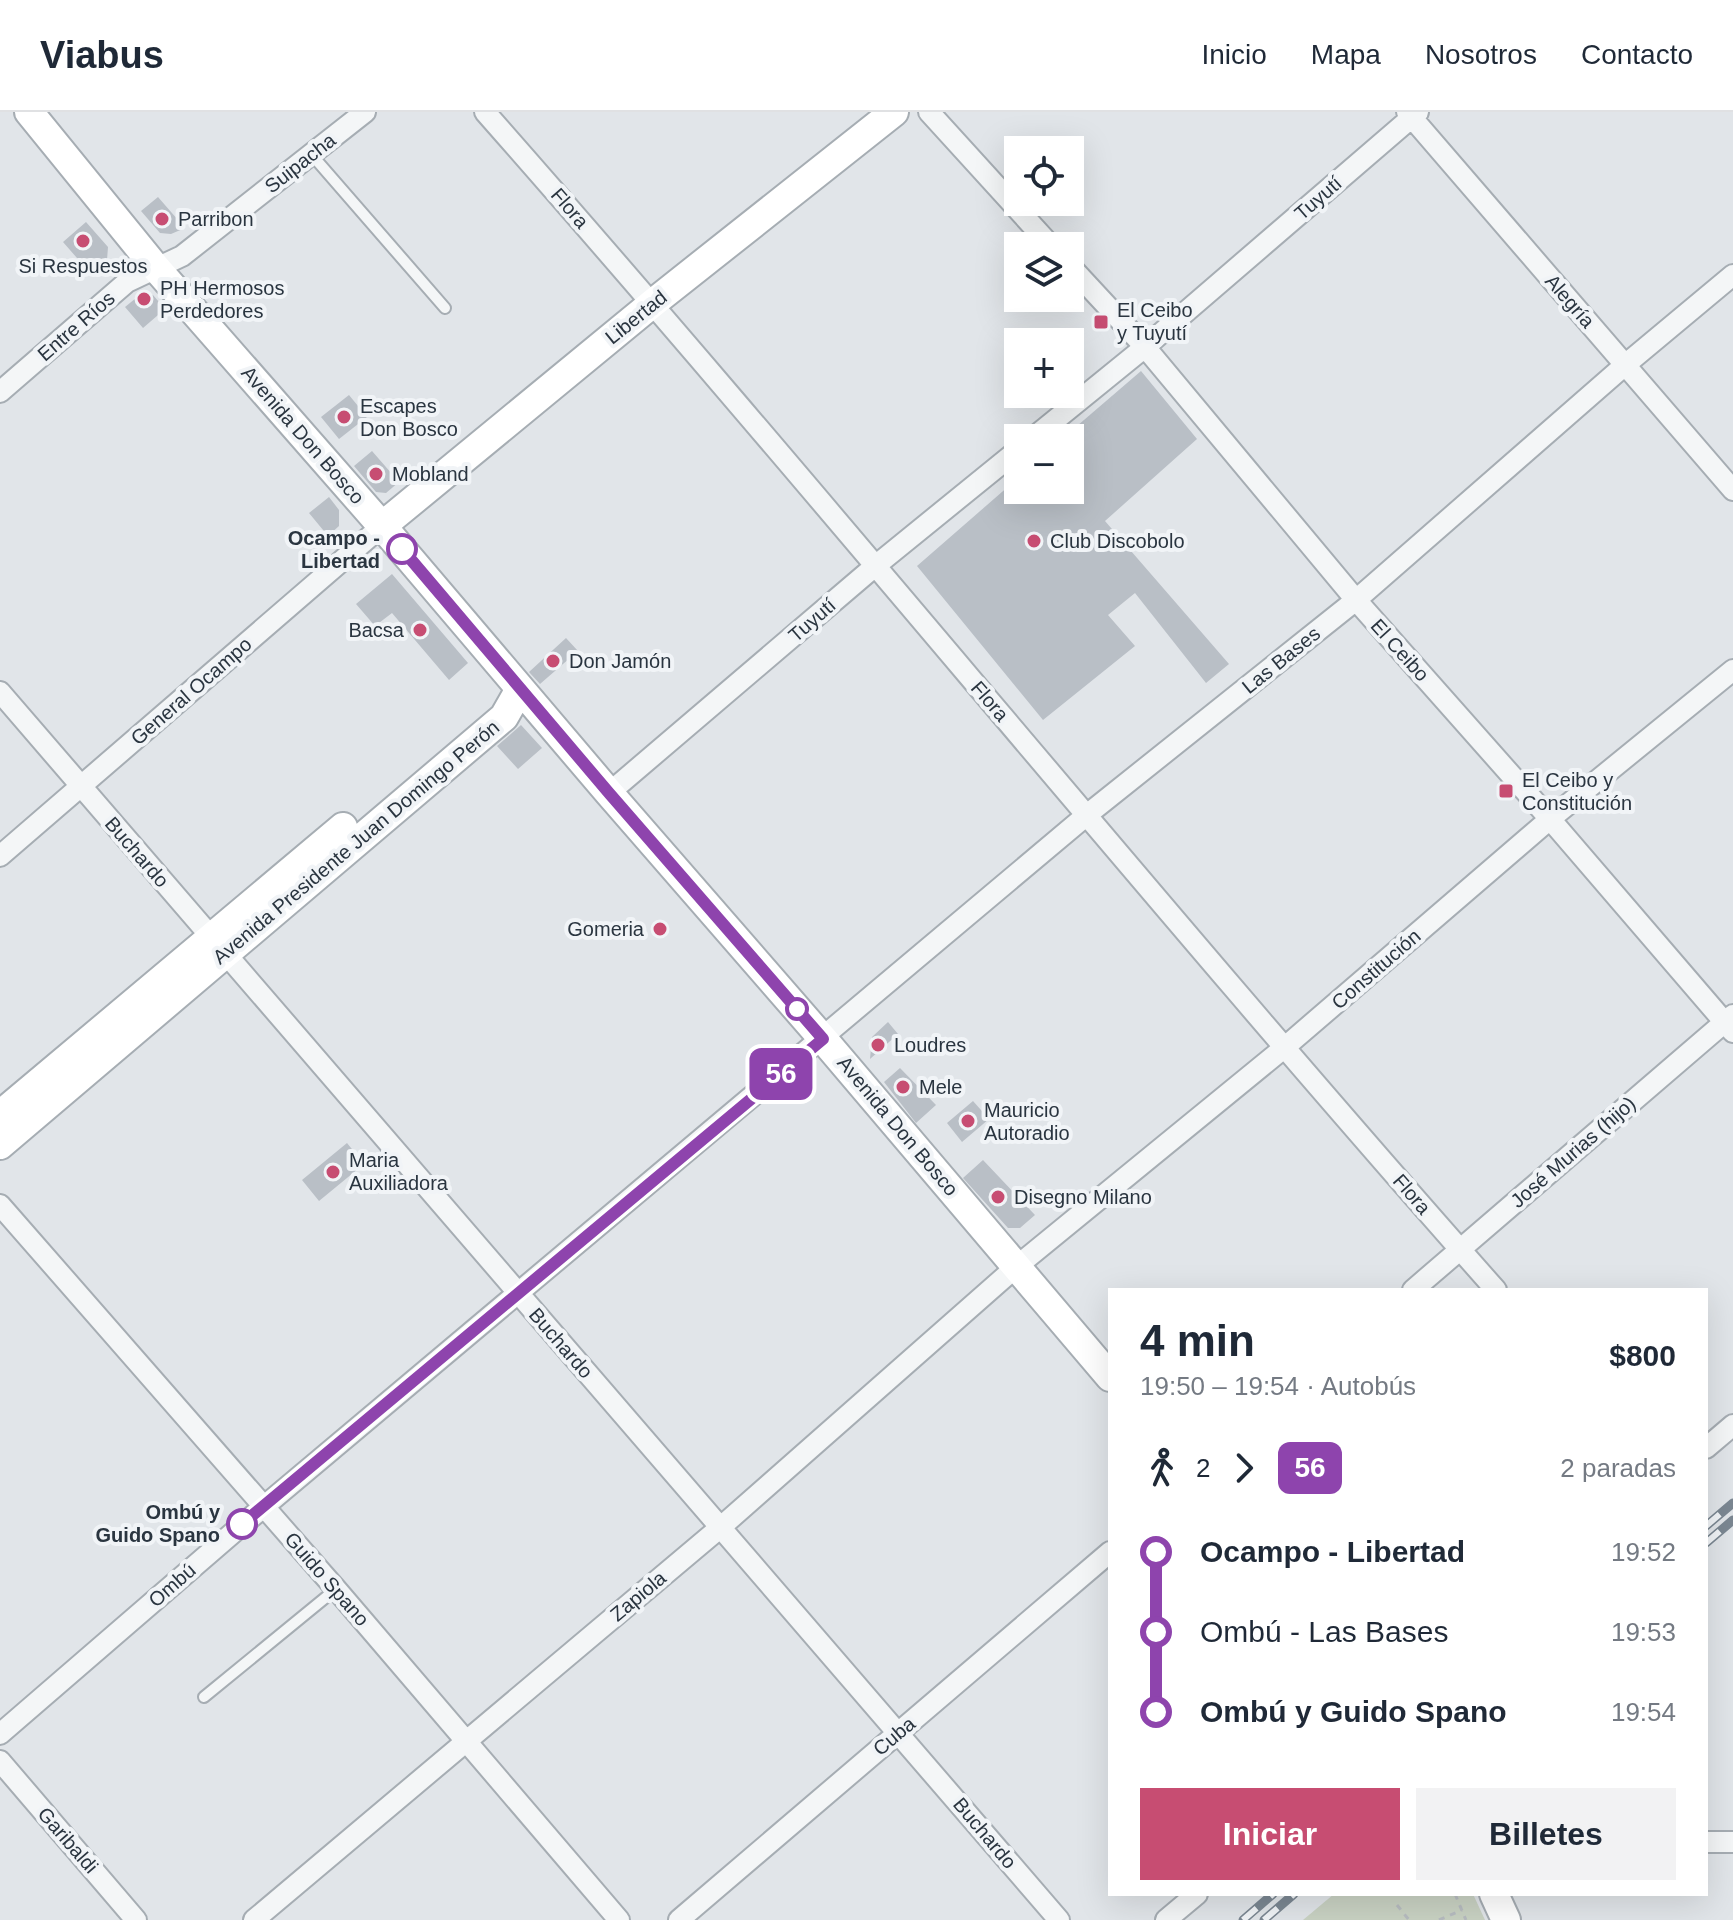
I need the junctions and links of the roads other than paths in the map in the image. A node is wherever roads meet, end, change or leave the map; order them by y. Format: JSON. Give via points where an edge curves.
{"nodes":[{"id":1,"x":29,"y":112,"type":"edge"},
{"id":2,"x":365,"y":112,"type":"edge"},
{"id":3,"x":485,"y":112,"type":"edge"},
{"id":4,"x":894,"y":112,"type":"edge"},
{"id":5,"x":929,"y":112,"type":"edge"},
{"id":6,"x":1412,"y":114,"type":"edge"},
{"id":7,"x":312,"y":155,"type":"junction"},
{"id":8,"x":1038,"y":232,"type":"edge"},
{"id":9,"x":156,"y":268,"type":"junction"},
{"id":10,"x":1733,"y":275,"type":"edge"},
{"id":11,"x":1084,"y":281,"type":"edge"},
{"id":12,"x":653,"y":303,"type":"junction"},
{"id":13,"x":445,"y":308,"type":"dead end"},
{"id":14,"x":1145,"y":347,"type":"junction"},
{"id":15,"x":1625,"y":365,"type":"junction"},
{"id":16,"x":0,"y":392,"type":"edge"},
{"id":17,"x":1050,"y":424,"type":"edge"},
{"id":18,"x":1004,"y":461,"type":"edge"},
{"id":19,"x":1733,"y":490,"type":"edge"},
{"id":20,"x":382,"y":526,"type":"junction"},
{"id":21,"x":874,"y":567,"type":"junction"},
{"id":22,"x":1356,"y":600,"type":"junction"},
{"id":23,"x":1733,"y":670,"type":"edge"},
{"id":24,"x":520,"y":689,"type":"junction"},
{"id":25,"x":0,"y":692,"type":"edge"},
{"id":26,"x":80,"y":787,"type":"junction"},
{"id":27,"x":609,"y":793,"type":"junction"},
{"id":28,"x":1088,"y":814,"type":"junction"},
{"id":29,"x":1550,"y":819,"type":"junction"},
{"id":30,"x":0,"y":856,"type":"edge"},
{"id":31,"x":218,"y":945,"type":"junction"},
{"id":32,"x":1730,"y":1023,"type":"edge"},
{"id":33,"x":823,"y":1039,"type":"junction"},
{"id":34,"x":1285,"y":1047,"type":"junction"},
{"id":35,"x":0,"y":1115,"type":"edge"},
{"id":36,"x":0,"y":1145,"type":"edge"},
{"id":37,"x":0,"y":1205,"type":"edge"},
{"id":38,"x":1460,"y":1249,"type":"junction"},
{"id":39,"x":1016,"y":1267,"type":"junction"},
{"id":40,"x":1415,"y":1288,"type":"edge"},
{"id":41,"x":1494,"y":1288,"type":"edge"},
{"id":42,"x":518,"y":1294,"type":"junction"},
{"id":43,"x":1108,"y":1375,"type":"edge"},
{"id":44,"x":1733,"y":1425,"type":"edge"},
{"id":45,"x":1708,"y":1446,"type":"edge"},
{"id":46,"x":264,"y":1506,"type":"junction"},
{"id":47,"x":722,"y":1526,"type":"junction"},
{"id":48,"x":1108,"y":1554,"type":"edge"},
{"id":49,"x":336,"y":1589,"type":"junction"},
{"id":50,"x":204,"y":1697,"type":"dead end"},
{"id":51,"x":899,"y":1732,"type":"junction"},
{"id":52,"x":0,"y":1734,"type":"edge"},
{"id":53,"x":466,"y":1740,"type":"junction"},
{"id":54,"x":0,"y":1761,"type":"edge"},
{"id":55,"x":1708,"y":1842,"type":"edge"},
{"id":56,"x":1733,"y":1842,"type":"edge"},
{"id":57,"x":1195,"y":1896,"type":"edge"},
{"id":58,"x":1495,"y":1896,"type":"edge"},
{"id":59,"x":136,"y":1920,"type":"edge"},
{"id":60,"x":254,"y":1920,"type":"edge"},
{"id":61,"x":619,"y":1920,"type":"edge"},
{"id":62,"x":679,"y":1920,"type":"edge"},
{"id":63,"x":1059,"y":1920,"type":"edge"},
{"id":64,"x":1166,"y":1920,"type":"edge"},
{"id":65,"x":1506,"y":1920,"type":"edge"}],
"edges":[{"from":1,"to":9,"type":"main road","name":"Avenida Don Bosco"},
{"from":2,"to":7,"type":"street","name":"Suipacha"},
{"from":3,"to":12,"type":"street","name":"Flora"},
{"from":4,"to":12,"type":"main road","name":"Libertad"},
{"from":5,"to":8,"type":"street"},
{"from":6,"to":14,"type":"street","name":"Tuyutí"},
{"from":6,"to":15,"type":"street","name":"Alegría"},
{"from":7,"to":9,"type":"street","name":"Suipacha","via":[[182,256]]},
{"from":7,"to":13,"type":"lane"},
{"from":9,"to":16,"type":"street","name":"Entre Ríos","via":[[127,282]]},
{"from":9,"to":20,"type":"main road","name":"Avenida Don Bosco"},
{"from":10,"to":15,"type":"street","name":"Las Bases"},
{"from":11,"to":14,"type":"street","name":"El Ceibo"},
{"from":12,"to":20,"type":"main road","name":"Libertad"},
{"from":12,"to":21,"type":"street","name":"Flora"},
{"from":14,"to":17,"type":"street","name":"Tuyutí"},
{"from":14,"to":22,"type":"street","name":"El Ceibo"},
{"from":15,"to":19,"type":"street","name":"Alegría"},
{"from":15,"to":22,"type":"street","name":"Las Bases"},
{"from":18,"to":21,"type":"street","name":"Tuyutí"},
{"from":20,"to":24,"type":"main road","name":"Avenida Don Bosco"},
{"from":20,"to":26,"type":"street","name":"General Ocampo"},
{"from":21,"to":27,"type":"street","name":"Tuyutí"},
{"from":21,"to":28,"type":"street","name":"Flora"},
{"from":22,"to":28,"type":"street","name":"Las Bases"},
{"from":22,"to":29,"type":"street","name":"El Ceibo"},
{"from":23,"to":29,"type":"street","name":"Constitución"},
{"from":24,"to":27,"type":"main road","name":"Avenida Don Bosco"},
{"from":24,"to":31,"type":"main road","name":"Avenida Presidente Juan Domingo Perón","via":[[491,703]]},
{"from":25,"to":26,"type":"street","name":"Buchardo"},
{"from":26,"to":30,"type":"street","name":"General Ocampo"},
{"from":26,"to":31,"type":"street","name":"Buchardo"},
{"from":27,"to":33,"type":"main road","name":"Avenida Don Bosco"},
{"from":28,"to":33,"type":"street","name":"Las Bases"},
{"from":28,"to":34,"type":"street","name":"Flora"},
{"from":29,"to":32,"type":"street","name":"El Ceibo"},
{"from":29,"to":34,"type":"street","name":"Constitución"},
{"from":31,"to":35,"type":"main road","name":"Avenida Presidente Juan Domingo Perón"},
{"from":31,"to":36,"type":"main road","name":"Avenida Presidente Juan Domingo Perón"},
{"from":31,"to":42,"type":"street","name":"Buchardo"},
{"from":32,"to":38,"type":"street","name":"José Murias (hijo)"},
{"from":33,"to":39,"type":"main road","name":"Avenida Don Bosco"},
{"from":33,"to":42,"type":"street","name":"Ombú"},
{"from":34,"to":38,"type":"street","name":"Flora"},
{"from":34,"to":39,"type":"street","name":"Constitución"},
{"from":37,"to":46,"type":"street","name":"Guido Spano"},
{"from":38,"to":40,"type":"street","name":"José Murias (hijo)"},
{"from":38,"to":41,"type":"street","name":"Flora"},
{"from":39,"to":43,"type":"main road","name":"Avenida Don Bosco"},
{"from":39,"to":47,"type":"street","name":"Zapiola"},
{"from":42,"to":46,"type":"street","name":"Ombú"},
{"from":42,"to":47,"type":"street","name":"Buchardo"},
{"from":44,"to":45,"type":"street"},
{"from":46,"to":49,"type":"street","name":"Guido Spano"},
{"from":46,"to":52,"type":"street","name":"Ombú"},
{"from":47,"to":51,"type":"street","name":"Buchardo"},
{"from":47,"to":53,"type":"street","name":"Zapiola"},
{"from":48,"to":51,"type":"street","name":"Cuba"},
{"from":49,"to":50,"type":"lane"},
{"from":49,"to":53,"type":"street","name":"Guido Spano"},
{"from":51,"to":62,"type":"street","name":"Cuba"},
{"from":51,"to":63,"type":"street","name":"Buchardo"},
{"from":53,"to":60,"type":"street","name":"Zapiola"},
{"from":53,"to":61,"type":"street","name":"Guido Spano"},
{"from":54,"to":59,"type":"street","name":"Garibaldi"},
{"from":55,"to":56,"type":"street"},
{"from":57,"to":64,"type":"street"},
{"from":58,"to":65,"type":"main road"}]}
